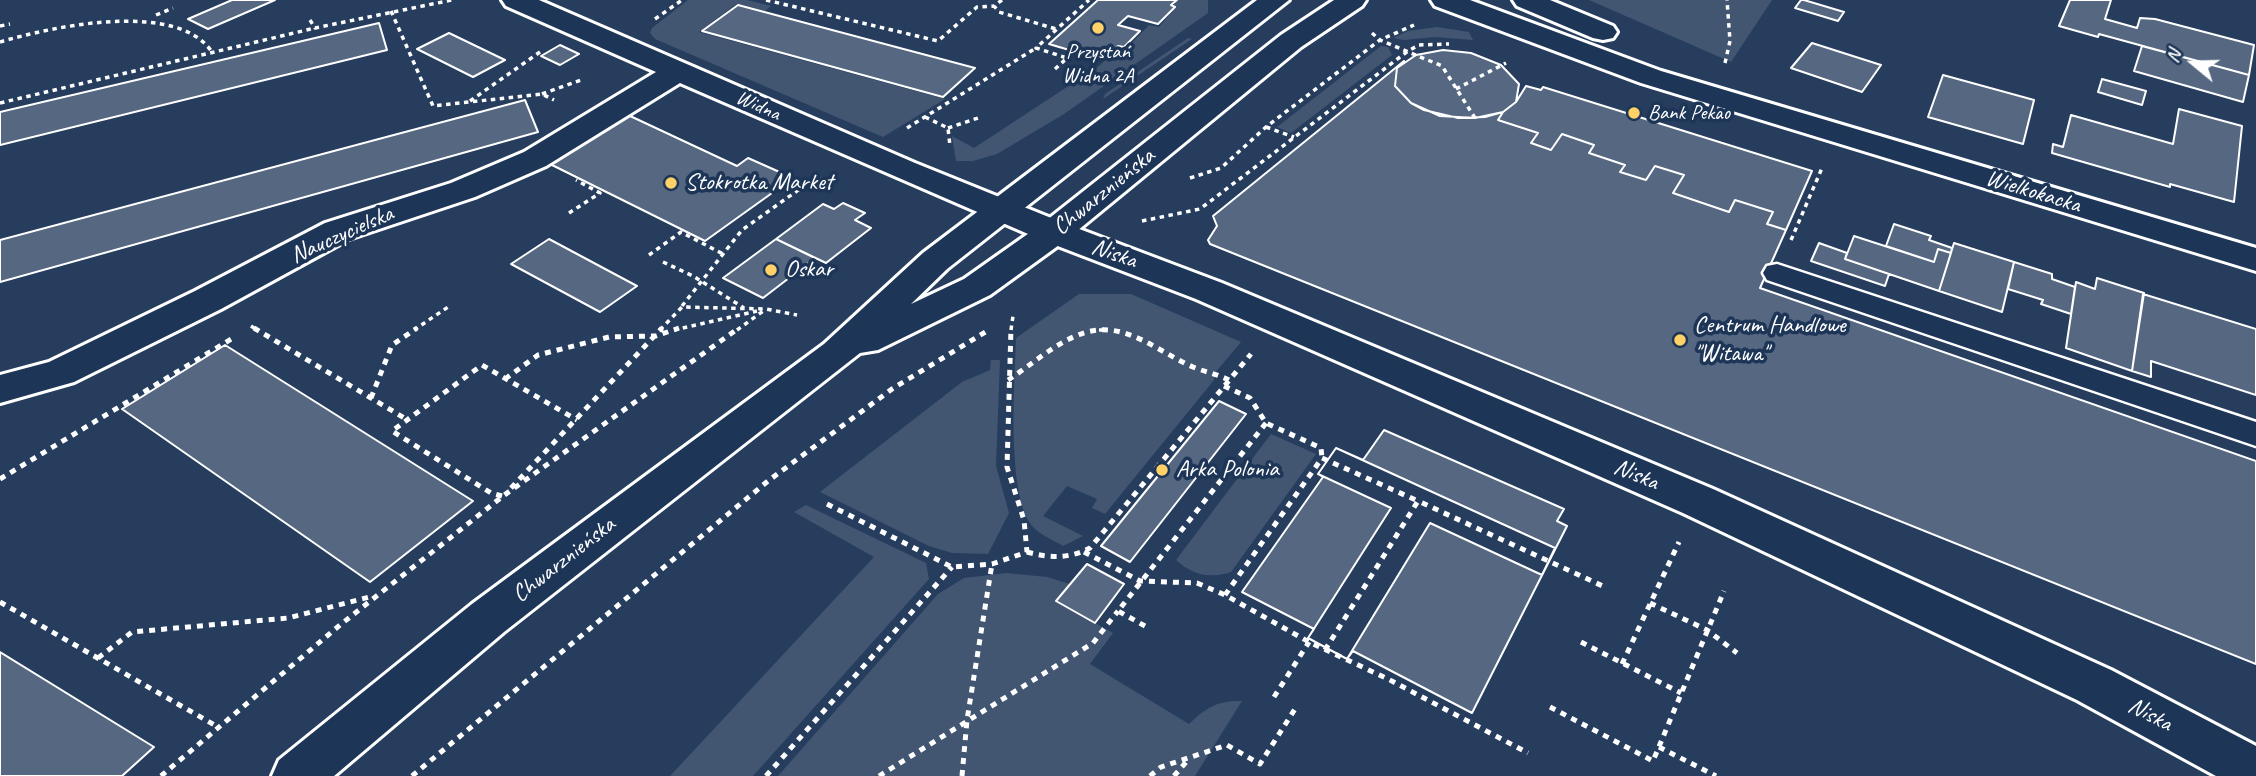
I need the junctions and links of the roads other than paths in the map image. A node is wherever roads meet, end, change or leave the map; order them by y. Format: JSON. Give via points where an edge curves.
{"nodes":[{"id":1,"x":516,"y":0,"type":"edge"},
{"id":2,"x":1275,"y":0,"type":"edge"},
{"id":3,"x":1352,"y":0,"type":"edge"},
{"id":4,"x":1445,"y":0,"type":"edge"},
{"id":5,"x":1533,"y":2,"type":"edge"},
{"id":6,"x":679,"y":71,"type":"junction"},
{"id":7,"x":1810,"y":124,"type":"junction"},
{"id":8,"x":1002,"y":211,"type":"junction"},
{"id":9,"x":1054,"y":232,"type":"junction"},
{"id":10,"x":2256,"y":260,"type":"edge"},
{"id":11,"x":1777,"y":273,"type":"road end"},
{"id":12,"x":837,"y":353,"type":"junction"},
{"id":13,"x":0,"y":389,"type":"edge"},
{"id":14,"x":2256,"y":434,"type":"edge"},
{"id":15,"x":2256,"y":772,"type":"edge"},
{"id":16,"x":297,"y":776,"type":"edge"}],
"edges":[{"from":1,"to":6,"type":"street","name":"Widna"},
{"from":2,"to":8,"type":"street","name":"Chwarznieńska"},
{"from":3,"to":9,"type":"street","name":"Chwarznieńska","via":[[1291,41]]},
{"from":4,"to":7,"type":"street","name":"Wielkokacka","via":[[1651,77]]},
{"from":5,"to":7,"type":"street","name":"Wielkokacka"},
{"from":6,"to":8,"type":"street","name":"Widna"},
{"from":6,"to":13,"type":"street","name":"Nauczycielska","via":[[534,159],[463,190],[337,232],[61,372]]},
{"from":7,"to":10,"type":"street","name":"Wielkokacka"},
{"from":8,"to":9,"type":"street","name":"Niska"},
{"from":8,"to":12,"type":"street","name":"Chwarznieńska","via":[[935,261]]},
{"from":9,"to":12,"type":"street","name":"Chwarznieńska","via":[[977,287]]},
{"from":9,"to":15,"type":"street","name":"Niska","via":[[1209,291],[1698,501],[2094,685]]},
{"from":11,"to":14,"type":"lane"},
{"from":12,"to":16,"type":"street","name":"Chwarznieńska","via":[[488,618]]}]}
